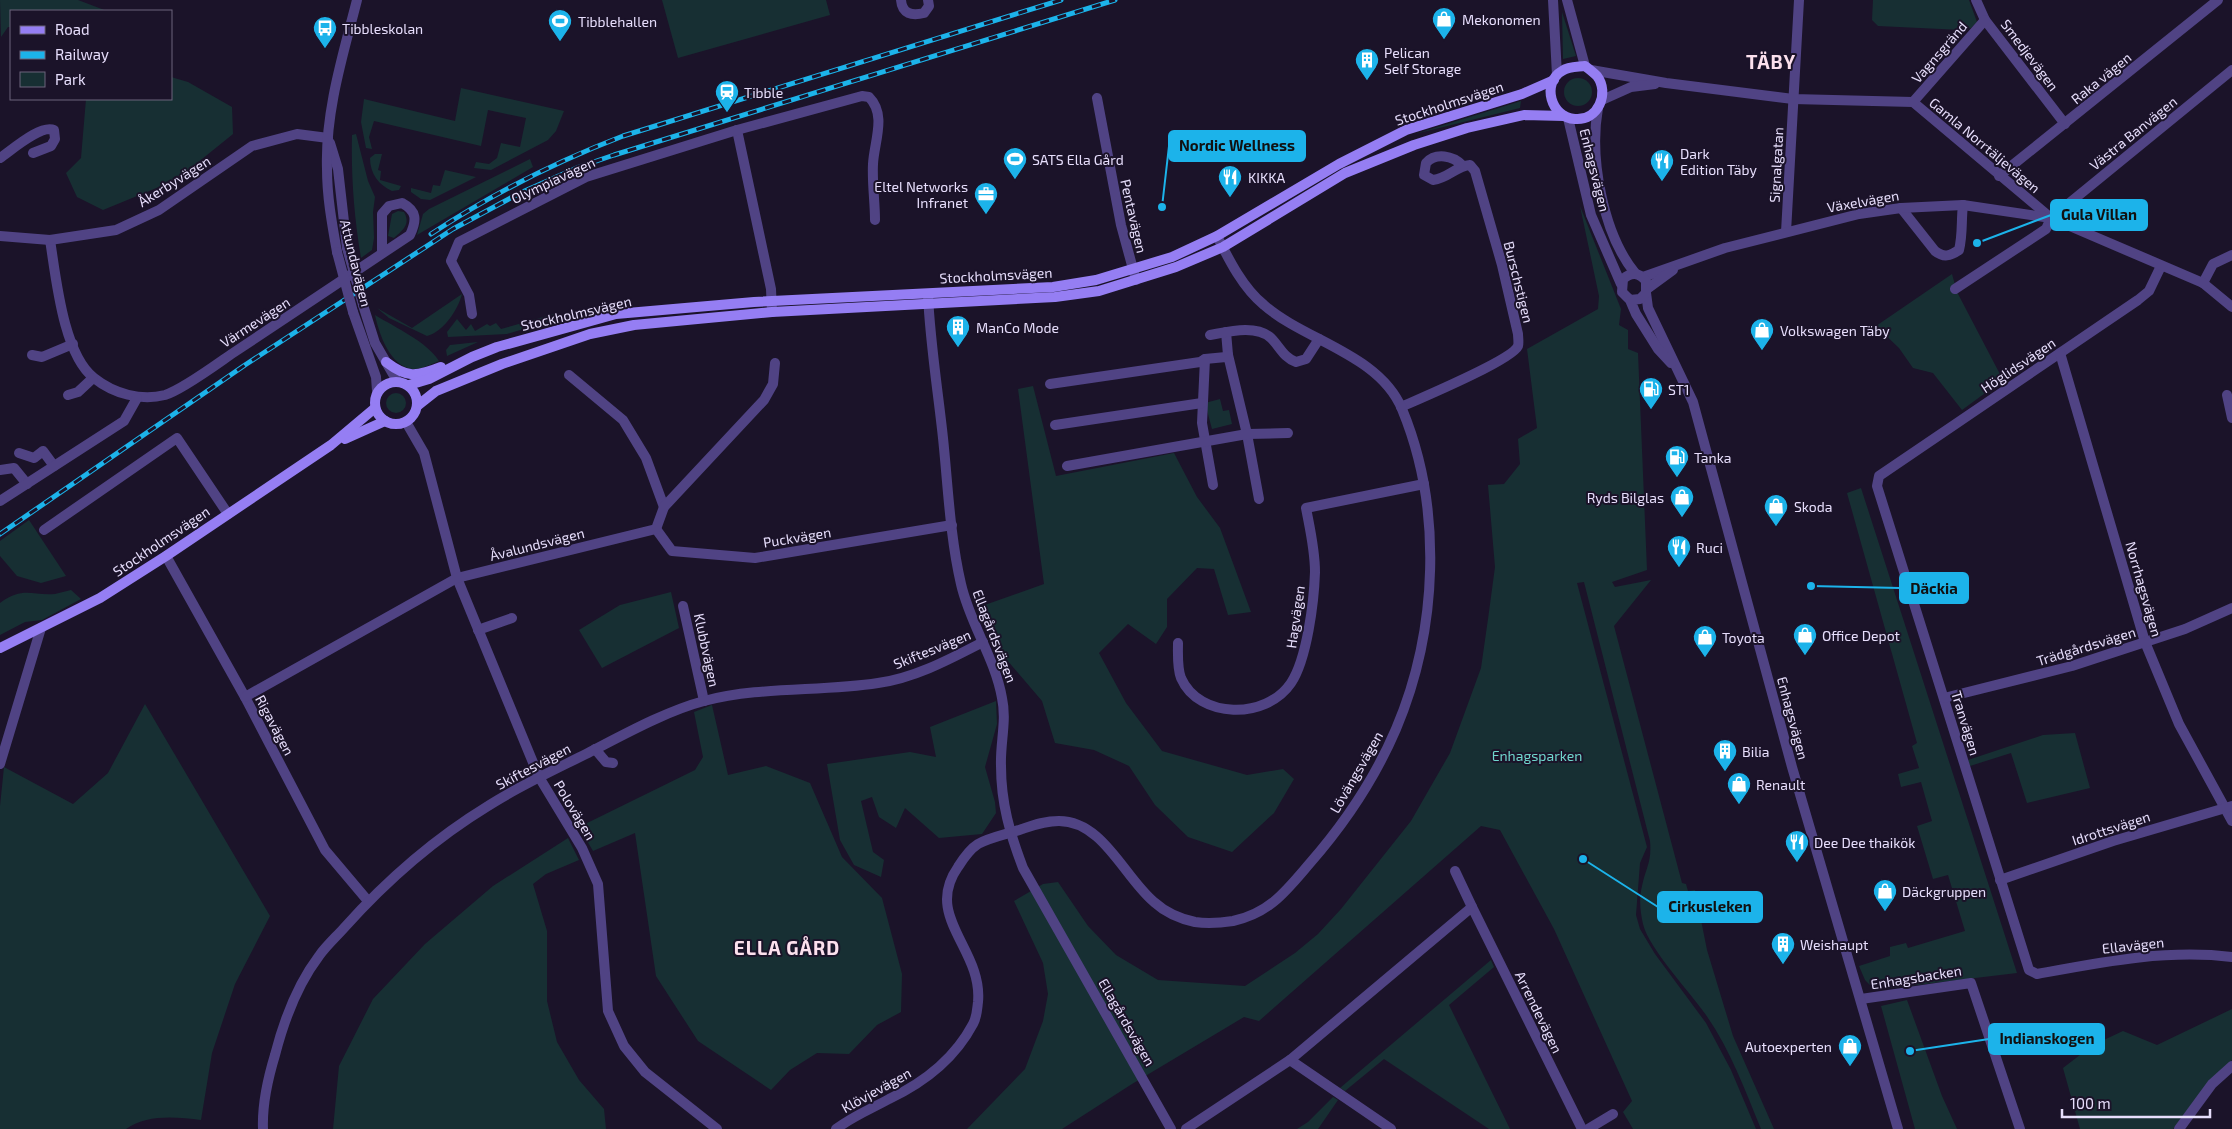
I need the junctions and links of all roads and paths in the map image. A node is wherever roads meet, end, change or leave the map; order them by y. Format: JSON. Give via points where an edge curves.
{"nodes":[{"id":1,"x":356,"y":0,"type":"edge"},
{"id":2,"x":901,"y":0,"type":"edge"},
{"id":3,"x":928,"y":0,"type":"edge"},
{"id":4,"x":1553,"y":0,"type":"edge"},
{"id":5,"x":1567,"y":0,"type":"edge"},
{"id":6,"x":1799,"y":0,"type":"edge"},
{"id":7,"x":1976,"y":0,"type":"edge"},
{"id":8,"x":2218,"y":0,"type":"edge"},
{"id":9,"x":1985,"y":20,"type":"junction"},
{"id":10,"x":1588,"y":68,"type":"junction"},
{"id":11,"x":2232,"y":70,"type":"edge"},
{"id":12,"x":1555,"y":77,"type":"junction"},
{"id":13,"x":1666,"y":83,"type":"junction"},
{"id":14,"x":1097,"y":98,"type":"dead end"},
{"id":15,"x":1793,"y":99,"type":"junction"},
{"id":16,"x":1913,"y":102,"type":"junction"},
{"id":17,"x":1600,"y":104,"type":"junction"},
{"id":18,"x":1566,"y":117,"type":"junction"},
{"id":19,"x":2065,"y":124,"type":"junction"},
{"id":20,"x":737,"y":130,"type":"junction"},
{"id":21,"x":328,"y":138,"type":"junction"},
{"id":22,"x":33,"y":153,"type":"dead end"},
{"id":23,"x":0,"y":158,"type":"edge"},
{"id":24,"x":1462,"y":165,"type":"dead end"},
{"id":25,"x":2000,"y":176,"type":"junction"},
{"id":26,"x":1964,"y":205,"type":"junction"},
{"id":27,"x":1901,"y":208,"type":"junction"},
{"id":28,"x":2052,"y":218,"type":"junction"},
{"id":29,"x":876,"y":220,"type":"dead end"},
{"id":30,"x":1786,"y":232,"type":"junction"},
{"id":31,"x":0,"y":236,"type":"edge"},
{"id":32,"x":1217,"y":236,"type":"junction"},
{"id":33,"x":50,"y":240,"type":"junction"},
{"id":34,"x":1223,"y":247,"type":"junction"},
{"id":35,"x":382,"y":253,"type":"junction"},
{"id":36,"x":2232,"y":255,"type":"edge"},
{"id":37,"x":1684,"y":263,"type":"junction"},
{"id":38,"x":2161,"y":266,"type":"junction"},
{"id":39,"x":1134,"y":275,"type":"junction"},
{"id":40,"x":1639,"y":275,"type":"junction"},
{"id":41,"x":2203,"y":283,"type":"junction"},
{"id":42,"x":1621,"y":284,"type":"junction"},
{"id":43,"x":1955,"y":289,"type":"dead end"},
{"id":44,"x":1647,"y":291,"type":"junction"},
{"id":45,"x":928,"y":292,"type":"junction"},
{"id":46,"x":1630,"y":300,"type":"junction"},
{"id":47,"x":772,"y":301,"type":"junction"},
{"id":48,"x":928,"y":305,"type":"junction"},
{"id":49,"x":2232,"y":307,"type":"edge"},
{"id":50,"x":772,"y":312,"type":"junction"},
{"id":51,"x":472,"y":314,"type":"dead end"},
{"id":52,"x":1226,"y":332,"type":"junction"},
{"id":53,"x":1210,"y":335,"type":"dead end"},
{"id":54,"x":1320,"y":339,"type":"junction"},
{"id":55,"x":73,"y":344,"type":"junction"},
{"id":56,"x":2060,"y":353,"type":"junction"},
{"id":57,"x":1228,"y":354,"type":"junction"},
{"id":58,"x":32,"y":355,"type":"dead end"},
{"id":59,"x":472,"y":357,"type":"junction"},
{"id":60,"x":1205,"y":359,"type":"junction"},
{"id":61,"x":386,"y":362,"type":"junction"},
{"id":62,"x":775,"y":362,"type":"dead end"},
{"id":63,"x":1678,"y":372,"type":"junction"},
{"id":64,"x":569,"y":375,"type":"dead end"},
{"id":65,"x":93,"y":378,"type":"junction"},
{"id":66,"x":397,"y":381,"type":"junction"},
{"id":67,"x":1050,"y":384,"type":"dead end"},
{"id":68,"x":409,"y":385,"type":"junction"},
{"id":69,"x":378,"y":391,"type":"junction"},
{"id":70,"x":68,"y":395,"type":"dead end"},
{"id":71,"x":2226,"y":395,"type":"dead end"},
{"id":72,"x":137,"y":398,"type":"junction"},
{"id":73,"x":1202,"y":403,"type":"junction"},
{"id":74,"x":417,"y":406,"type":"junction"},
{"id":75,"x":1401,"y":407,"type":"junction"},
{"id":76,"x":375,"y":408,"type":"junction"},
{"id":77,"x":2232,"y":418,"type":"edge"},
{"id":78,"x":385,"y":421,"type":"junction"},
{"id":79,"x":406,"y":422,"type":"junction"},
{"id":80,"x":1055,"y":425,"type":"dead end"},
{"id":81,"x":1247,"y":434,"type":"junction"},
{"id":82,"x":1288,"y":434,"type":"dead end"},
{"id":83,"x":1205,"y":443,"type":"junction"},
{"id":84,"x":331,"y":445,"type":"junction"},
{"id":85,"x":18,"y":452,"type":"dead end"},
{"id":86,"x":34,"y":458,"type":"junction"},
{"id":87,"x":54,"y":466,"type":"junction"},
{"id":88,"x":1066,"y":466,"type":"dead end"},
{"id":89,"x":0,"y":470,"type":"edge"},
{"id":90,"x":16,"y":470,"type":"junction"},
{"id":91,"x":1879,"y":476,"type":"joint"},
{"id":92,"x":27,"y":484,"type":"junction"},
{"id":93,"x":1424,"y":484,"type":"junction"},
{"id":94,"x":1213,"y":485,"type":"dead end"},
{"id":95,"x":1260,"y":499,"type":"dead end"},
{"id":96,"x":0,"y":501,"type":"edge"},
{"id":97,"x":664,"y":507,"type":"junction"},
{"id":98,"x":228,"y":514,"type":"junction"},
{"id":99,"x":952,"y":525,"type":"junction"},
{"id":100,"x":656,"y":529,"type":"junction"},
{"id":101,"x":44,"y":530,"type":"dead end"},
{"id":102,"x":166,"y":556,"type":"junction"},
{"id":103,"x":457,"y":578,"type":"junction"},
{"id":104,"x":684,"y":606,"type":"dead end"},
{"id":105,"x":2232,"y":608,"type":"edge"},
{"id":106,"x":512,"y":618,"type":"dead end"},
{"id":107,"x":40,"y":628,"type":"junction"},
{"id":108,"x":478,"y":630,"type":"junction"},
{"id":109,"x":983,"y":642,"type":"junction"},
{"id":110,"x":2145,"y":642,"type":"junction"},
{"id":111,"x":1178,"y":643,"type":"dead end"},
{"id":112,"x":0,"y":648,"type":"edge"},
{"id":113,"x":245,"y":697,"type":"junction"},
{"id":114,"x":1944,"y":698,"type":"junction"},
{"id":115,"x":704,"y":701,"type":"junction"},
{"id":116,"x":595,"y":749,"type":"junction"},
{"id":117,"x":613,"y":763,"type":"dead end"},
{"id":118,"x":0,"y":764,"type":"edge"},
{"id":119,"x":539,"y":777,"type":"junction"},
{"id":120,"x":2229,"y":807,"type":"edge"},
{"id":121,"x":2232,"y":821,"type":"edge"},
{"id":122,"x":1010,"y":833,"type":"junction"},
{"id":123,"x":1455,"y":871,"type":"dead end"},
{"id":124,"x":2000,"y":880,"type":"junction"},
{"id":125,"x":368,"y":901,"type":"junction"},
{"id":126,"x":1472,"y":907,"type":"junction"},
{"id":127,"x":2232,"y":956,"type":"edge"},
{"id":128,"x":2037,"y":974,"type":"joint"},
{"id":129,"x":1861,"y":999,"type":"junction"},
{"id":130,"x":1290,"y":1060,"type":"junction"},
{"id":131,"x":2232,"y":1066,"type":"edge"},
{"id":132,"x":1613,"y":1114,"type":"dead end"},
{"id":133,"x":263,"y":1129,"type":"edge"},
{"id":134,"x":717,"y":1129,"type":"edge"},
{"id":135,"x":836,"y":1129,"type":"edge"},
{"id":136,"x":1171,"y":1129,"type":"edge"},
{"id":137,"x":1186,"y":1129,"type":"edge"},
{"id":138,"x":1391,"y":1129,"type":"edge"},
{"id":139,"x":1582,"y":1129,"type":"edge"},
{"id":140,"x":1588,"y":1129,"type":"edge"},
{"id":141,"x":1898,"y":1129,"type":"edge"},
{"id":142,"x":2020,"y":1129,"type":"edge"},
{"id":143,"x":2179,"y":1129,"type":"edge"}],
"edges":[{"from":1,"to":21,"type":"street","name":"Attundavägen"},
{"from":2,"to":3,"type":"street","via":[[906,12],[914,16],[924,13],[929,6]]},
{"from":4,"to":12,"type":"street"},
{"from":5,"to":10,"type":"street"},
{"from":6,"to":15,"type":"street","name":"Signalgatan"},
{"from":7,"to":9,"type":"street","name":"Smedjevägen"},
{"from":8,"to":19,"type":"street","name":"Raka vägen"},
{"from":9,"to":16,"type":"street","name":"Vagnsgränd"},
{"from":9,"to":19,"type":"street","name":"Smedjevägen"},
{"from":10,"to":12,"type":"main road","via":[[1571,67]]},
{"from":10,"to":13,"type":"street","name":"Gamla Norrtäljevägen"},
{"from":10,"to":17,"type":"main road","via":[[1597,76],[1603,91]]},
{"from":11,"to":28,"type":"street","name":"Västra Banvägen"},
{"from":12,"to":18,"type":"main road","via":[[1550,88],[1551,100]]},
{"from":12,"to":32,"type":"main road","name":"Stockholmsvägen","via":[[1522,94],[1406,130],[1339,164]]},
{"from":13,"to":15,"type":"street","name":"Gamla Norrtäljevägen"},
{"from":13,"to":17,"type":"street","name":"Gamla Norrtäljevägen","via":[[1631,87]]},
{"from":14,"to":39,"type":"street","name":"Pentavägen"},
{"from":15,"to":16,"type":"street","name":"Gamla Norrtäljevägen"},
{"from":15,"to":30,"type":"street","name":"Signalgatan"},
{"from":16,"to":25,"type":"street","name":"Gamla Norrtäljevägen"},
{"from":17,"to":18,"type":"main road","via":[[1585,118]]},
{"from":17,"to":40,"type":"street","name":"Enhagsvägen","via":[[1595,124],[1598,182],[1605,211],[1623,256]]},
{"from":18,"to":34,"type":"main road","name":"Stockholmsvägen","via":[[1524,115],[1476,126],[1372,160]]},
{"from":18,"to":42,"type":"street","name":"Enhagsvägen","via":[[1591,215]]},
{"from":19,"to":25,"type":"street","name":"Raka vägen"},
{"from":20,"to":29,"type":"street","name":"Olympiavägen","via":[[862,96],[870,97],[875,103],[879,122],[873,165]]},
{"from":20,"to":47,"type":"street"},
{"from":20,"to":51,"type":"street","name":"Olympiavägen","via":[[586,177],[459,242],[451,261],[470,294]]},
{"from":21,"to":33,"type":"street","name":"Åkerbyvägen","via":[[297,134],[252,146],[159,210],[116,230]]},
{"from":21,"to":61,"type":"street","name":"Attundavägen","bridge":true,"via":[[338,169],[347,248],[375,343]]},
{"from":21,"to":69,"type":"street","name":"Attundavägen","bridge":true,"via":[[328,205],[337,252]]},
{"from":22,"to":23,"type":"street","via":[[51,146],[55,139],[54,130],[42,130]]},
{"from":24,"to":75,"type":"street","name":"Burschstigen","via":[[1470,165],[1475,171],[1488,212],[1518,334],[1518,346],[1489,366]]},
{"from":25,"to":28,"type":"street","name":"Gamla Norrtäljevägen"},
{"from":26,"to":27,"type":"street","name":"Växelvägen"},
{"from":26,"to":27,"type":"street","via":[[1960,250],[1950,256],[1941,256],[1935,251]]},
{"from":26,"to":28,"type":"street","name":"Växelvägen"},
{"from":27,"to":30,"type":"street","name":"Växelvägen","via":[[1859,214]]},
{"from":28,"to":38,"type":"street","name":"Gamla Norrtäljevägen"},
{"from":28,"to":43,"type":"street","name":"Västra Banvägen","via":[[2046,229]]},
{"from":30,"to":37,"type":"street","name":"Växelvägen"},
{"from":31,"to":33,"type":"street","name":"Åkerbyvägen"},
{"from":32,"to":34,"type":"street","name":"Lövängsvägen"},
{"from":32,"to":39,"type":"main road","name":"Stockholmsvägen"},
{"from":33,"to":55,"type":"street","name":"Värmevägen","via":[[60,308]]},
{"from":34,"to":39,"type":"main road","name":"Stockholmsvägen","via":[[1176,267]]},
{"from":34,"to":54,"type":"street","name":"Lövängsvägen","via":[[1253,296],[1267,309]]},
{"from":35,"to":35,"type":"street","name":"Värmevägen","via":[[410,234],[414,226],[414,213],[402,203],[389,206],[382,214]]},
{"from":35,"to":72,"type":"street","name":"Värmevägen","via":[[194,379],[167,394]]},
{"from":36,"to":41,"type":"street","via":[[2214,264]]},
{"from":37,"to":40,"type":"street"},
{"from":37,"to":44,"type":"street"},
{"from":38,"to":41,"type":"street","name":"Gamla Norrtäljevägen"},
{"from":38,"to":56,"type":"street","name":"Höglidsvägen","via":[[2149,291]]},
{"from":39,"to":45,"type":"main road","name":"Stockholmsvägen","via":[[1053,286]]},
{"from":39,"to":48,"type":"main road","name":"Stockholmsvägen","via":[[1099,291],[1055,298]]},
{"from":40,"to":42,"type":"street","via":[[1626,276]]},
{"from":40,"to":44,"type":"street"},
{"from":41,"to":49,"type":"street","name":"Gamla Norrtäljevägen"},
{"from":42,"to":46,"type":"street","via":[[1622,292]]},
{"from":44,"to":46,"type":"street","via":[[1640,299]]},
{"from":44,"to":63,"type":"street","name":"Enhagsvägen","via":[[1648,308]]},
{"from":45,"to":47,"type":"main road","name":"Stockholmsvägen"},
{"from":45,"to":48,"type":"street","name":"Ellagårdsvägen"},
{"from":46,"to":63,"type":"street","name":"Enhagsvägen","via":[[1658,348]]},
{"from":47,"to":50,"type":"street"},
{"from":47,"to":59,"type":"main road","name":"Stockholmsvägen","via":[[616,314]]},
{"from":48,"to":50,"type":"main road","name":"Stockholmsvägen"},
{"from":48,"to":99,"type":"street","name":"Ellagårdsvägen"},
{"from":50,"to":74,"type":"main road","name":"Stockholmsvägen","via":[[634,324],[590,334],[457,381],[436,391]]},
{"from":52,"to":53,"type":"street"},
{"from":52,"to":54,"type":"street","via":[[1264,334],[1285,356],[1296,362],[1306,359]]},
{"from":52,"to":57,"type":"street"},
{"from":54,"to":75,"type":"street","name":"Lövängsvägen","via":[[1352,357],[1379,378]]},
{"from":55,"to":58,"type":"street","via":[[42,356]]},
{"from":55,"to":65,"type":"street","name":"Värmevägen"},
{"from":56,"to":91,"type":"street","name":"Höglidsvägen"},
{"from":56,"to":110,"type":"street","name":"Norrhagsvägen"},
{"from":57,"to":60,"type":"street","via":[[1226,357]]},
{"from":57,"to":81,"type":"street"},
{"from":59,"to":61,"type":"main road","via":[[416,375],[402,373]]},
{"from":59,"to":68,"type":"main road","name":"Stockholmsvägen","via":[[429,379]]},
{"from":60,"to":67,"type":"street"},
{"from":60,"to":73,"type":"street"},
{"from":61,"to":66,"type":"street","name":"Attundavägen"},
{"from":62,"to":97,"type":"street","via":[[773,384],[764,400]]},
{"from":63,"to":129,"type":"street","name":"Enhagsvägen","via":[[1693,402],[1790,758]]},
{"from":64,"to":97,"type":"street","via":[[623,420],[646,458]]},
{"from":65,"to":70,"type":"street","via":[[78,392]]},
{"from":65,"to":72,"type":"street","name":"Värmevägen"},
{"from":66,"to":68,"type":"main road"},
{"from":66,"to":69,"type":"main road"},
{"from":68,"to":74,"type":"main road","via":[[414,391]]},
{"from":69,"to":76,"type":"main road"},
{"from":71,"to":77,"type":"street"},
{"from":72,"to":87,"type":"street","via":[[124,422]]},
{"from":73,"to":80,"type":"street"},
{"from":73,"to":83,"type":"street"},
{"from":74,"to":79,"type":"main road"},
{"from":75,"to":93,"type":"street","name":"Lövängsvägen"},
{"from":76,"to":78,"type":"main road"},
{"from":76,"to":84,"type":"main road","name":"Stockholmsvägen"},
{"from":78,"to":79,"type":"main road","via":[[392,424]]},
{"from":78,"to":84,"type":"main road","name":"Stockholmsvägen"},
{"from":79,"to":103,"type":"street","name":"Polovägen","via":[[424,454]]},
{"from":81,"to":82,"type":"street"},
{"from":81,"to":83,"type":"street"},
{"from":81,"to":95,"type":"street"},
{"from":83,"to":88,"type":"street"},
{"from":83,"to":94,"type":"street"},
{"from":84,"to":98,"type":"main road","name":"Stockholmsvägen"},
{"from":85,"to":86,"type":"street"},
{"from":86,"to":87,"type":"street","via":[[43,451]]},
{"from":86,"to":90,"type":"street"},
{"from":87,"to":92,"type":"street"},
{"from":89,"to":90,"type":"street"},
{"from":90,"to":92,"type":"street"},
{"from":91,"to":114,"type":"street","name":"Tranvägen","via":[[1877,486]]},
{"from":92,"to":96,"type":"street"},
{"from":93,"to":111,"type":"street","name":"Hagvägen","via":[[1306,508],[1315,572],[1307,636],[1296,674],[1278,696],[1263,705],[1230,711],[1202,699],[1188,688],[1180,676]]},
{"from":93,"to":122,"type":"street","name":"Lövängsvägen","via":[[1430,519],[1423,635],[1413,682],[1396,729],[1373,776],[1331,839],[1266,910],[1229,922],[1209,924],[1190,921],[1154,903],[1094,834],[1079,824],[1060,821],[1038,823]]},
{"from":97,"to":100,"type":"street"},
{"from":98,"to":101,"type":"street","via":[[176,438]]},
{"from":98,"to":102,"type":"main road","name":"Stockholmsvägen"},
{"from":99,"to":100,"type":"street","name":"Puckvägen","via":[[755,558],[672,551]]},
{"from":99,"to":109,"type":"street","name":"Ellagårdsvägen","via":[[961,585]]},
{"from":100,"to":103,"type":"street","name":"Åvalundsvägen"},
{"from":102,"to":107,"type":"main road","name":"Stockholmsvägen","via":[[100,598]]},
{"from":102,"to":113,"type":"street","name":"Rigavägen"},
{"from":103,"to":108,"type":"street","name":"Polovägen"},
{"from":103,"to":113,"type":"street","name":"Åvalundsvägen"},
{"from":104,"to":115,"type":"street","name":"Klubbvägen"},
{"from":105,"to":110,"type":"street","name":"Trädgårdsvägen"},
{"from":106,"to":108,"type":"street"},
{"from":107,"to":112,"type":"main road","name":"Stockholmsvägen"},
{"from":107,"to":118,"type":"street"},
{"from":108,"to":119,"type":"street","name":"Polovägen"},
{"from":109,"to":115,"type":"street","name":"Skiftesvägen","via":[[919,671],[880,683],[769,690]]},
{"from":109,"to":122,"type":"street","name":"Ellagårdsvägen","via":[[1003,703],[1000,764],[1003,805]]},
{"from":110,"to":114,"type":"street","name":"Trädgårdsvägen","via":[[2072,666]]},
{"from":110,"to":120,"type":"street","name":"Norrhagsvägen","via":[[2179,724]]},
{"from":113,"to":125,"type":"street","name":"Rigavägen","via":[[325,850]]},
{"from":114,"to":124,"type":"street","name":"Tranvägen"},
{"from":115,"to":116,"type":"street","name":"Skiftesvägen","via":[[636,728]]},
{"from":116,"to":117,"type":"street","via":[[606,762]]},
{"from":116,"to":119,"type":"street","name":"Skiftesvägen"},
{"from":119,"to":125,"type":"street","name":"Skiftesvägen","via":[[488,806],[437,841]]},
{"from":119,"to":134,"type":"street","name":"Polovägen","via":[[582,848],[598,884],[608,1011],[624,1046],[645,1072]]},
{"from":120,"to":121,"type":"street","name":"Norrhagsvägen"},
{"from":120,"to":124,"type":"street","name":"Idrottsvägen","via":[[2113,841]]},
{"from":122,"to":135,"type":"street","name":"Klövjevägen","via":[[978,844],[952,875],[948,886],[946,903],[951,921],[979,983],[976,1021],[938,1068],[918,1084],[850,1118]]},
{"from":122,"to":136,"type":"street","name":"Ellagårdsvägen","via":[[1024,868]]},
{"from":123,"to":126,"type":"street","name":"Arrendevägen"},
{"from":124,"to":128,"type":"street","name":"Tranvägen","via":[[2029,970]]},
{"from":125,"to":133,"type":"street","name":"Skiftesvägen","via":[[318,956],[300,986],[284,1022],[270,1070]]},
{"from":126,"to":130,"type":"street"},
{"from":126,"to":139,"type":"street","name":"Arrendevägen"},
{"from":127,"to":128,"type":"street","name":"Ellavägen","via":[[2199,953],[2118,959]]},
{"from":129,"to":141,"type":"street","name":"Enhagsvägen"},
{"from":129,"to":142,"type":"street","name":"Enhagsbacken","via":[[1971,983]]},
{"from":130,"to":137,"type":"street"},
{"from":130,"to":138,"type":"street"},
{"from":131,"to":143,"type":"street","via":[[2212,1084]]},
{"from":132,"to":140,"type":"street"}]}
